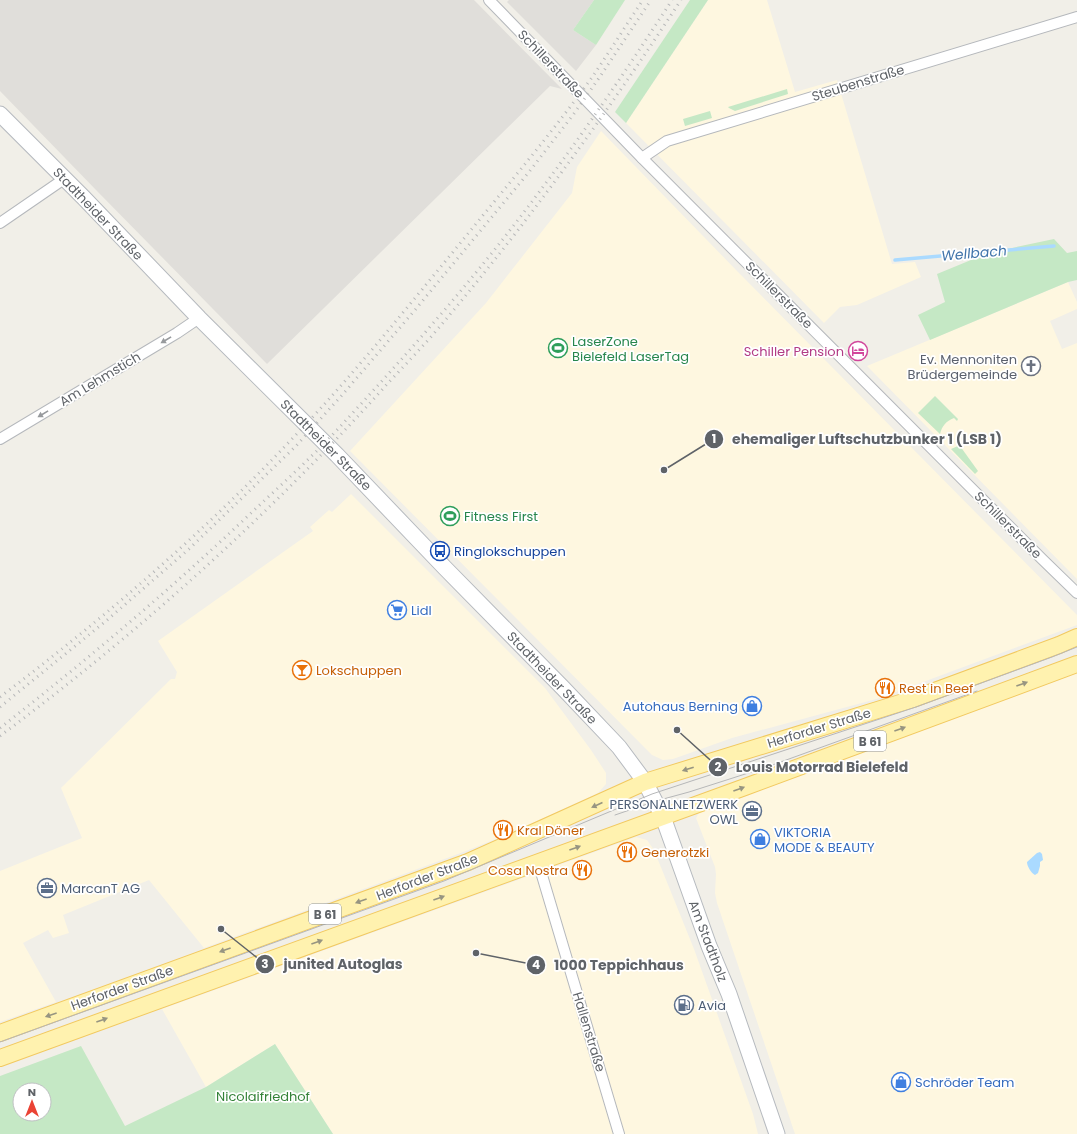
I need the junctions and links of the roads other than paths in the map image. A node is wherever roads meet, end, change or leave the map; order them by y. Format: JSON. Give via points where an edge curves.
{"nodes":[{"id":1,"x":489,"y":0,"type":"edge"},
{"id":2,"x":1077,"y":17,"type":"edge"},
{"id":3,"x":0,"y":114,"type":"edge"},
{"id":4,"x":642,"y":158,"type":"junction"},
{"id":5,"x":64,"y":179,"type":"junction"},
{"id":6,"x":0,"y":223,"type":"edge"},
{"id":7,"x":199,"y":318,"type":"junction"},
{"id":8,"x":0,"y":439,"type":"edge"},
{"id":9,"x":1075,"y":592,"type":"edge"},
{"id":10,"x":1077,"y":637,"type":"edge"},
{"id":11,"x":1077,"y":664,"type":"edge"},
{"id":12,"x":645,"y":782,"type":"junction"},
{"id":13,"x":663,"y":817,"type":"junction"},
{"id":14,"x":538,"y":862,"type":"junction"},
{"id":15,"x":0,"y":1033,"type":"edge"},
{"id":16,"x":0,"y":1058,"type":"edge"},
{"id":17,"x":619,"y":1134,"type":"edge"},
{"id":18,"x":777,"y":1134,"type":"edge"}],
"edges":[{"from":1,"to":4,"type":"street","name":"Schillerstraße"},
{"from":2,"to":4,"type":"street","name":"Steubenstraße","via":[[667,141]]},
{"from":3,"to":5,"type":"street","name":"Stadtheider Straße"},
{"from":4,"to":9,"type":"street","name":"Schillerstraße"},
{"from":5,"to":6,"type":"street"},
{"from":5,"to":7,"type":"street","name":"Stadtheider Straße"},
{"from":7,"to":8,"type":"street","name":"Am Lehmstich","one_way":true},
{"from":7,"to":12,"type":"street","name":"Stadtheider Straße","via":[[337,455],[563,688],[619,747]]},
{"from":10,"to":12,"type":"main road","name":"Herforder Straße","number":"B 61","one_way":true,"via":[[1059,646],[913,699]]},
{"from":13,"to":11,"type":"main road","name":"Herforder Straße","number":"B 61","one_way":true},
{"from":12,"to":13,"type":"street","name":"Stadtheider Straße"},
{"from":12,"to":15,"type":"main road","name":"Herforder Straße","number":"B 61","one_way":true,"via":[[468,862]]},
{"from":14,"to":13,"type":"main road","name":"Herforder Straße","number":"B 61","one_way":true},
{"from":13,"to":18,"type":"street","name":"Am Stadtholz","via":[[729,994]]},
{"from":16,"to":14,"type":"main road","name":"Herforder Straße","number":"B 61","one_way":true},
{"from":14,"to":17,"type":"street","name":"Hallenstraße"}]}
